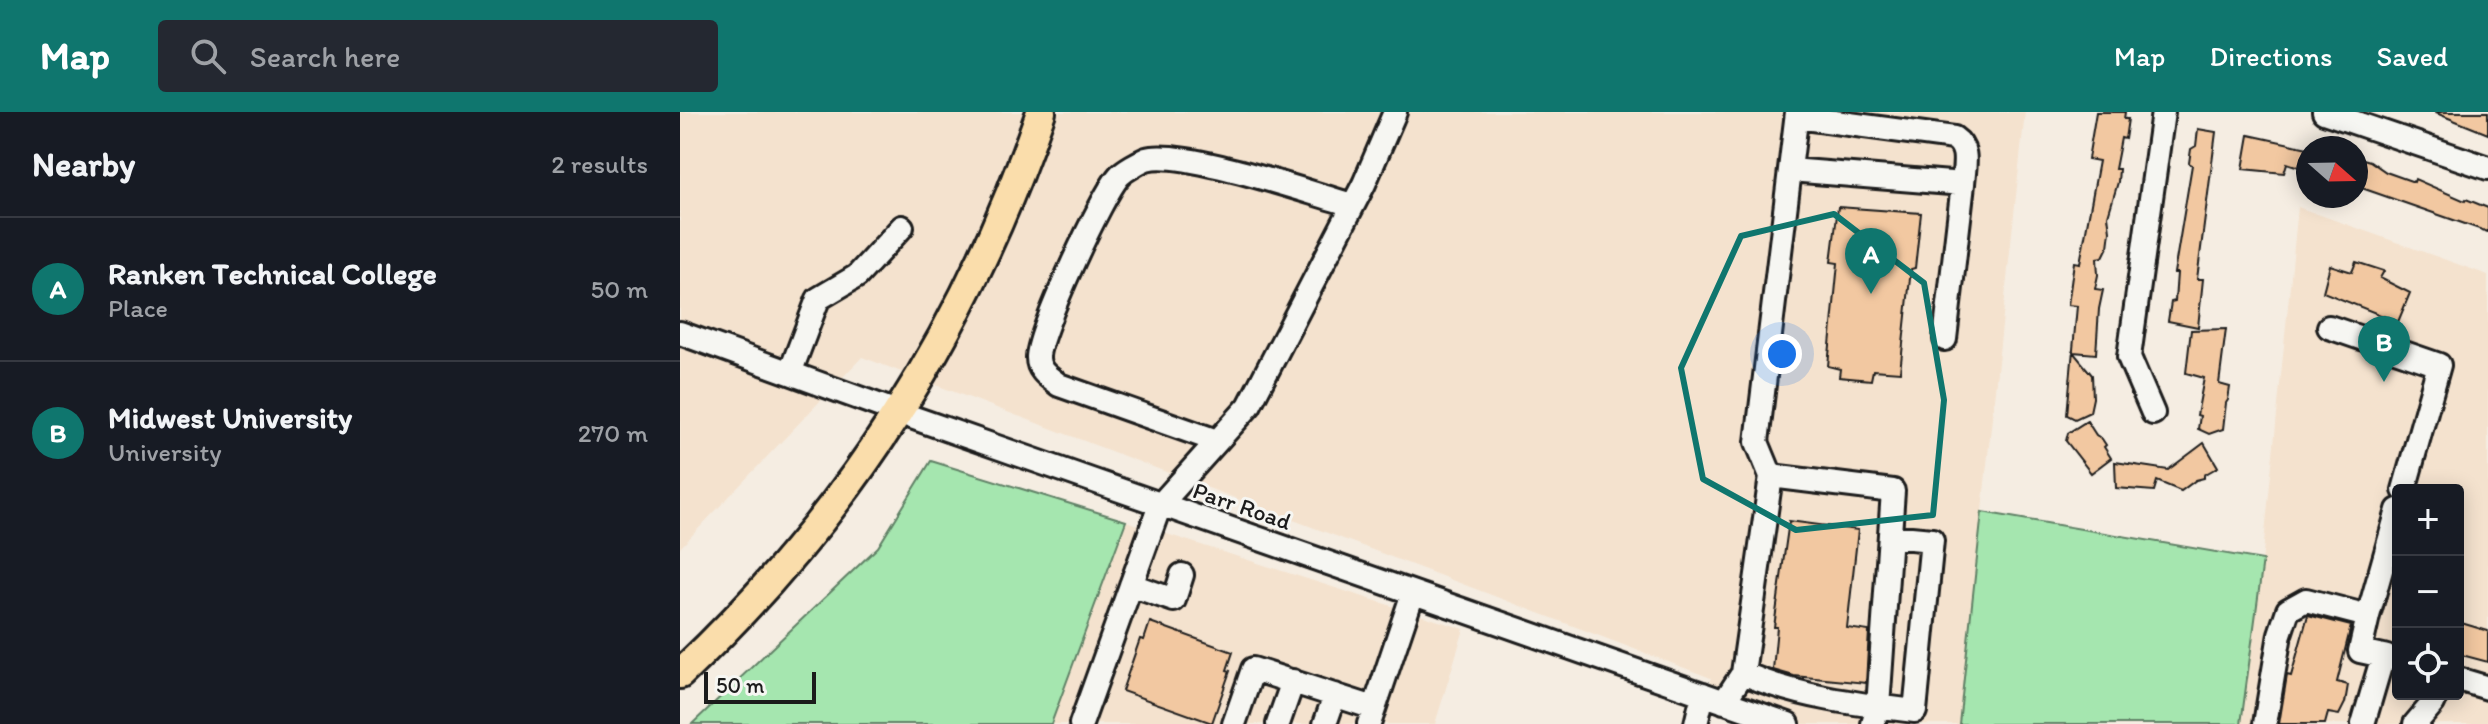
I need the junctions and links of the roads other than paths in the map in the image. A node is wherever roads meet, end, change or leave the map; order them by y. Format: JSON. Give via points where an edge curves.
{"nodes":[{"id":1,"x":1041,"y":112,"type":"edge"},
{"id":2,"x":1395,"y":112,"type":"edge"},
{"id":3,"x":2163,"y":112,"type":"edge"},
{"id":4,"x":2324,"y":112,"type":"edge"},
{"id":5,"x":1797,"y":115,"type":"edge"},
{"id":6,"x":2374,"y":120,"type":"edge"},
{"id":7,"x":2488,"y":168,"type":"edge"},
{"id":8,"x":1790,"y":170,"type":"junction"},
{"id":9,"x":1963,"y":184,"type":"junction"},
{"id":10,"x":1353,"y":205,"type":"junction"},
{"id":11,"x":902,"y":227,"type":"dead end"},
{"id":12,"x":2329,"y":327,"type":"dead end"},
{"id":13,"x":680,"y":333,"type":"edge"},
{"id":14,"x":1945,"y":339,"type":"dead end"},
{"id":15,"x":790,"y":373,"type":"junction"},
{"id":16,"x":900,"y":413,"type":"junction"},
{"id":17,"x":2153,"y":413,"type":"dead end"},
{"id":18,"x":1217,"y":441,"type":"junction"},
{"id":19,"x":1771,"y":476,"type":"junction"},
{"id":20,"x":2406,"y":484,"type":"edge"},
{"id":21,"x":1160,"y":505,"type":"junction"},
{"id":22,"x":2392,"y":531,"type":"edge"},
{"id":23,"x":1890,"y":536,"type":"junction"},
{"id":24,"x":1182,"y":575,"type":"dead end"},
{"id":25,"x":1131,"y":585,"type":"junction"},
{"id":26,"x":1413,"y":593,"type":"junction"},
{"id":27,"x":2368,"y":616,"type":"junction"},
{"id":28,"x":2390,"y":658,"type":"edge"},
{"id":29,"x":1743,"y":673,"type":"junction"},
{"id":30,"x":680,"y":674,"type":"edge"},
{"id":31,"x":1293,"y":681,"type":"junction"},
{"id":32,"x":2464,"y":681,"type":"edge"},
{"id":33,"x":2488,"y":688,"type":"edge"},
{"id":34,"x":1335,"y":695,"type":"junction"},
{"id":35,"x":1714,"y":698,"type":"junction"},
{"id":36,"x":2434,"y":700,"type":"edge"},
{"id":37,"x":1875,"y":715,"type":"edge"},
{"id":38,"x":1372,"y":716,"type":"edge"},
{"id":39,"x":1081,"y":724,"type":"edge"},
{"id":40,"x":1234,"y":724,"type":"edge"},
{"id":41,"x":1278,"y":724,"type":"edge"},
{"id":42,"x":1325,"y":724,"type":"edge"},
{"id":43,"x":1696,"y":724,"type":"edge"},
{"id":44,"x":1788,"y":724,"type":"edge"},
{"id":45,"x":2265,"y":724,"type":"edge"},
{"id":46,"x":2363,"y":724,"type":"edge"},
{"id":47,"x":2415,"y":724,"type":"edge"}],
"edges":[{"from":1,"to":16,"type":"main road","via":[[988,251]]},
{"from":2,"to":10,"type":"street"},
{"from":3,"to":17,"type":"street","via":[[2129,357]]},
{"from":4,"to":6,"type":"street"},
{"from":5,"to":8,"type":"street"},
{"from":5,"to":9,"type":"street","via":[[1954,138],[1966,152]]},
{"from":6,"to":7,"type":"street"},
{"from":8,"to":9,"type":"street"},
{"from":8,"to":19,"type":"street","via":[[1757,442]]},
{"from":9,"to":14,"type":"street"},
{"from":10,"to":18,"type":"street","via":[[1249,406]]},
{"from":10,"to":18,"type":"street","via":[[1190,159],[1147,159],[1120,174],[1100,206],[1042,335],[1038,358],[1043,372],[1059,385]]},
{"from":11,"to":15,"type":"street","via":[[857,276],[818,299]]},
{"from":12,"to":20,"type":"street","via":[[2439,365]]},
{"from":13,"to":15,"type":"street","name":"Parr Road"},
{"from":15,"to":16,"type":"street","name":"Parr Road"},
{"from":16,"to":21,"type":"street","name":"Parr Road"},
{"from":16,"to":30,"type":"main road","via":[[800,549]]},
{"from":18,"to":21,"type":"street"},
{"from":19,"to":23,"type":"street","via":[[1893,491]]},
{"from":19,"to":29,"type":"street"},
{"from":21,"to":25,"type":"street"},
{"from":21,"to":26,"type":"street","name":"Parr Road"},
{"from":22,"to":27,"type":"street"},
{"from":23,"to":37,"type":"street"},
{"from":23,"to":37,"type":"street","via":[[1932,540],[1915,711]]},
{"from":24,"to":25,"type":"street","via":[[1174,600]]},
{"from":25,"to":39,"type":"street"},
{"from":26,"to":35,"type":"street","name":"Parr Road"},
{"from":26,"to":38,"type":"street"},
{"from":27,"to":28,"type":"street","via":[[2360,651]]},
{"from":27,"to":45,"type":"street","via":[[2306,600],[2288,610]]},
{"from":28,"to":46,"type":"street"},
{"from":29,"to":35,"type":"street"},
{"from":29,"to":37,"type":"street"},
{"from":31,"to":34,"type":"street"},
{"from":31,"to":40,"type":"street","via":[[1253,669]]},
{"from":31,"to":41,"type":"street"},
{"from":32,"to":33,"type":"street"},
{"from":34,"to":38,"type":"street"},
{"from":34,"to":42,"type":"street"},
{"from":35,"to":43,"type":"street"},
{"from":35,"to":44,"type":"street","name":"Parr Road"},
{"from":36,"to":47,"type":"street"}]}
